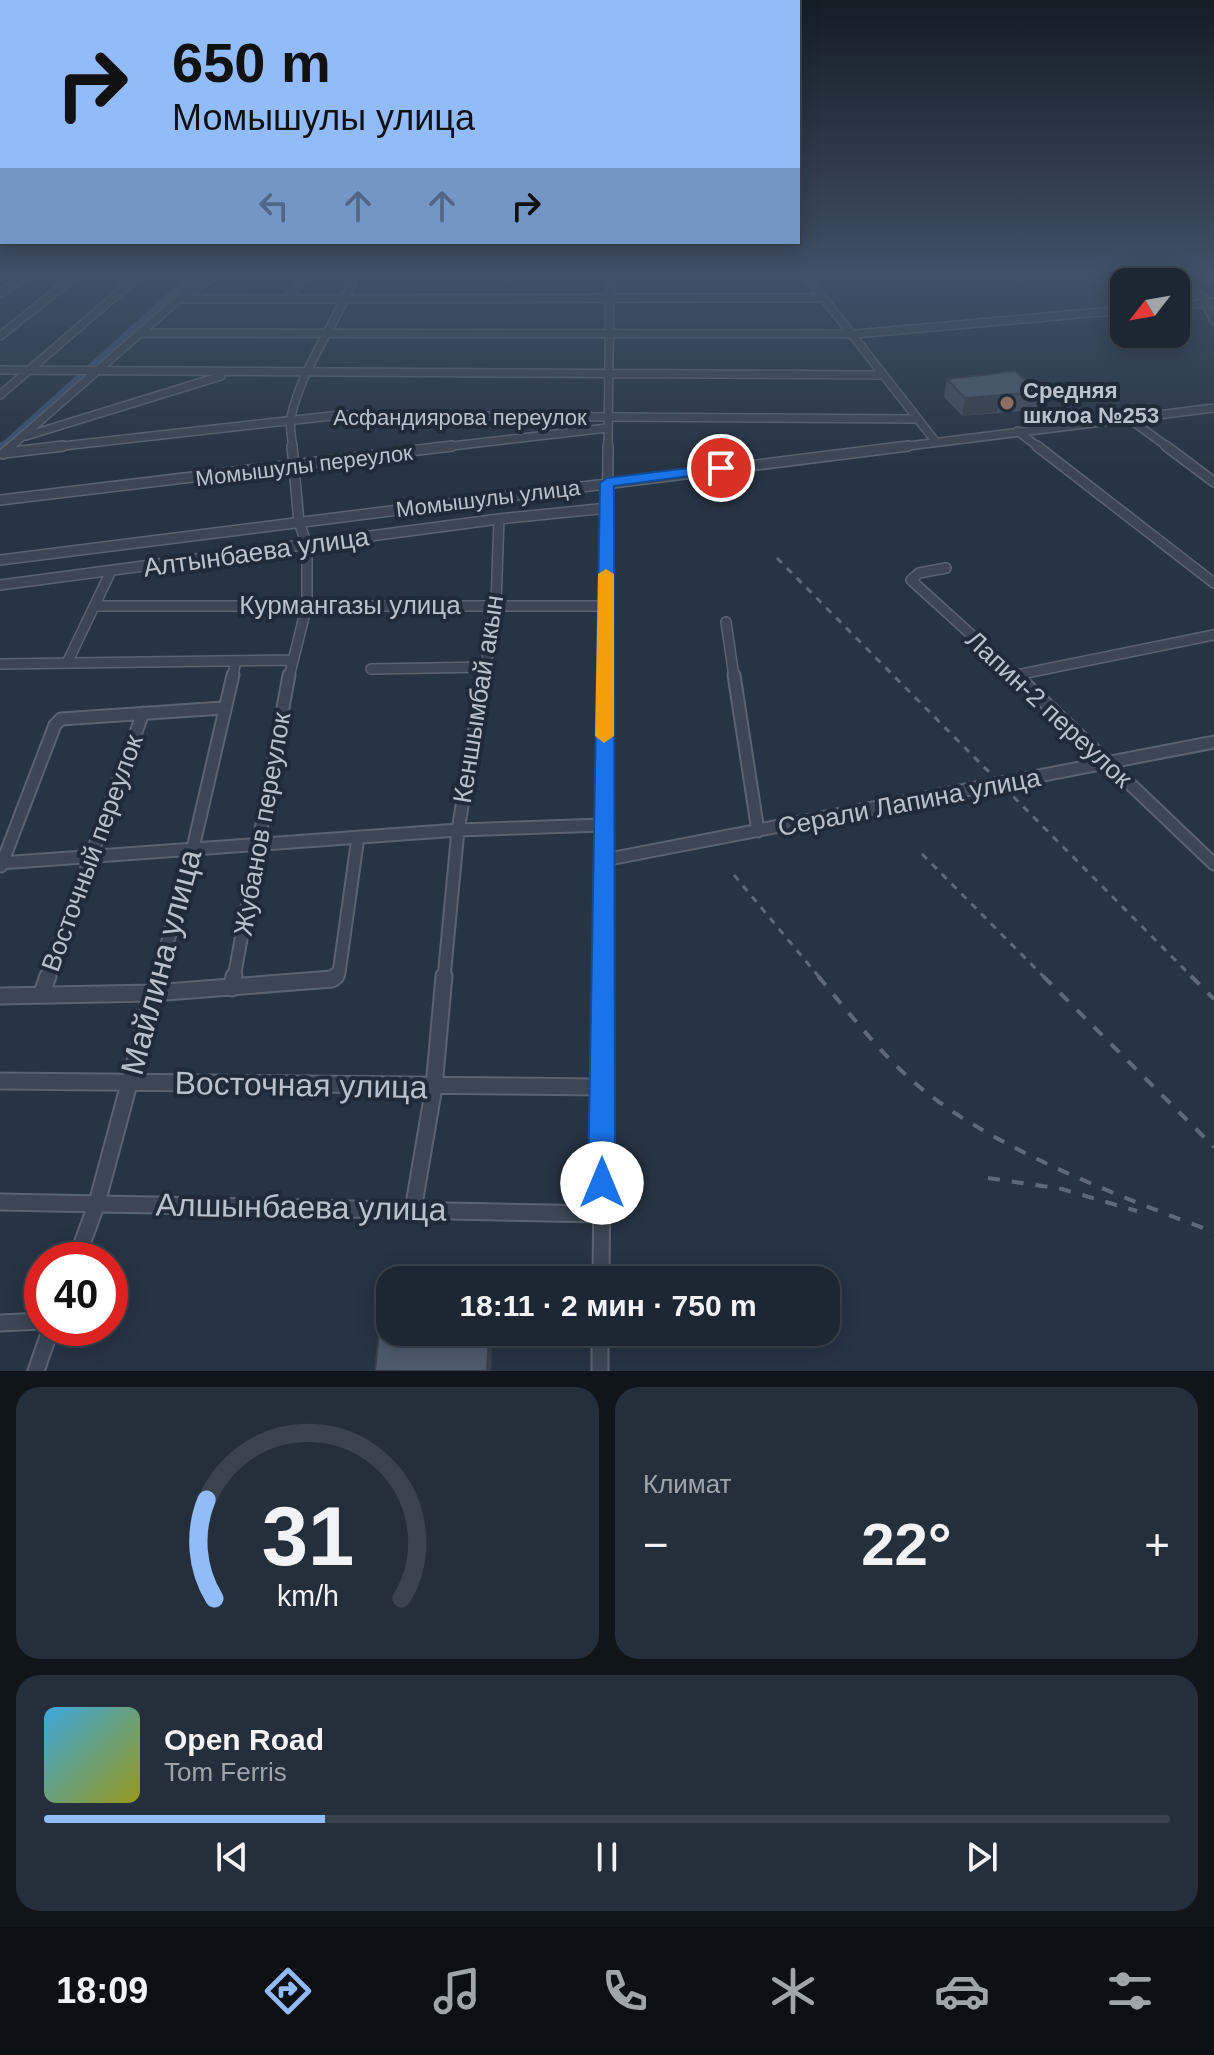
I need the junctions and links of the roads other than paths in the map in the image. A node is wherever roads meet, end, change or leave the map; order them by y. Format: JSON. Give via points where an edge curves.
{"nodes":[{"id":1,"x":71,"y":337,"type":"edge"},
{"id":2,"x":136,"y":337,"type":"edge"},
{"id":3,"x":326,"y":337,"type":"edge"},
{"id":4,"x":608,"y":337,"type":"edge"},
{"id":5,"x":857,"y":337,"type":"edge"},
{"id":6,"x":0,"y":370,"type":"edge"},
{"id":7,"x":33,"y":371,"type":"junction"},
{"id":8,"x":94,"y":372,"type":"junction"},
{"id":9,"x":230,"y":373,"type":"junction"},
{"id":10,"x":308,"y":373,"type":"junction"},
{"id":11,"x":608,"y":373,"type":"junction"},
{"id":12,"x":883,"y":375,"type":"junction"},
{"id":13,"x":0,"y":395,"type":"edge"},
{"id":14,"x":1214,"y":408,"type":"edge"},
{"id":15,"x":1127,"y":417,"type":"junction"},
{"id":16,"x":290,"y":419,"type":"junction"},
{"id":17,"x":918,"y":419,"type":"junction"},
{"id":18,"x":607,"y":422,"type":"junction"},
{"id":19,"x":1017,"y":431,"type":"junction"},
{"id":20,"x":22,"y":437,"type":"junction"},
{"id":21,"x":935,"y":441,"type":"junction"},
{"id":22,"x":2,"y":455,"type":"edge"},
{"id":23,"x":294,"y":467,"type":"junction"},
{"id":24,"x":1214,"y":482,"type":"edge"},
{"id":25,"x":607,"y":483,"type":"junction"},
{"id":26,"x":0,"y":500,"type":"edge"},
{"id":27,"x":608,"y":508,"type":"junction"},
{"id":28,"x":499,"y":519,"type":"junction"},
{"id":29,"x":299,"y":522,"type":"junction"},
{"id":30,"x":307,"y":545,"type":"junction"},
{"id":31,"x":0,"y":560,"type":"edge"},
{"id":32,"x":946,"y":568,"type":"dead end"},
{"id":33,"x":111,"y":571,"type":"junction"},
{"id":34,"x":1214,"y":583,"type":"edge"},
{"id":35,"x":0,"y":585,"type":"edge"},
{"id":36,"x":496,"y":604,"type":"junction"},
{"id":37,"x":307,"y":605,"type":"junction"},
{"id":38,"x":94,"y":606,"type":"junction"},
{"id":39,"x":606,"y":606,"type":"junction"},
{"id":40,"x":726,"y":622,"type":"dead end"},
{"id":41,"x":1214,"y":635,"type":"edge"},
{"id":42,"x":292,"y":660,"type":"junction"},
{"id":43,"x":236,"y":662,"type":"junction"},
{"id":44,"x":67,"y":663,"type":"junction"},
{"id":45,"x":0,"y":664,"type":"edge"},
{"id":46,"x":487,"y":667,"type":"junction"},
{"id":47,"x":371,"y":669,"type":"dead end"},
{"id":48,"x":1016,"y":675,"type":"junction"},
{"id":49,"x":223,"y":708,"type":"junction"},
{"id":50,"x":143,"y":713,"type":"junction"},
{"id":51,"x":1214,"y":742,"type":"edge"},
{"id":52,"x":1108,"y":763,"type":"junction"},
{"id":53,"x":603,"y":825,"type":"junction"},
{"id":54,"x":458,"y":830,"type":"junction"},
{"id":55,"x":758,"y":831,"type":"junction"},
{"id":56,"x":358,"y":837,"type":"junction"},
{"id":57,"x":259,"y":844,"type":"junction"},
{"id":58,"x":193,"y":848,"type":"junction"},
{"id":59,"x":90,"y":857,"type":"junction"},
{"id":60,"x":604,"y":860,"type":"junction"},
{"id":61,"x":1214,"y":864,"type":"edge"},
{"id":62,"x":1,"y":865,"type":"edge"},
{"id":63,"x":232,"y":988,"type":"junction"},
{"id":64,"x":42,"y":993,"type":"junction"},
{"id":65,"x":153,"y":993,"type":"junction"},
{"id":66,"x":0,"y":996,"type":"edge"},
{"id":67,"x":0,"y":1081,"type":"edge"},
{"id":68,"x":128,"y":1082,"type":"junction"},
{"id":69,"x":434,"y":1087,"type":"junction"},
{"id":70,"x":602,"y":1087,"type":"junction"},
{"id":71,"x":0,"y":1202,"type":"edge"},
{"id":72,"x":97,"y":1203,"type":"junction"},
{"id":73,"x":413,"y":1210,"type":"junction"},
{"id":74,"x":601,"y":1214,"type":"junction"},
{"id":75,"x":83,"y":1242,"type":"edge"},
{"id":76,"x":601,"y":1266,"type":"edge"},
{"id":77,"x":24,"y":1322,"type":"edge"},
{"id":78,"x":0,"y":1323,"type":"edge"},
{"id":79,"x":45,"y":1346,"type":"edge"},
{"id":80,"x":600,"y":1346,"type":"edge"},
{"id":81,"x":36,"y":1371,"type":"edge"},
{"id":82,"x":600,"y":1371,"type":"edge"}],
"edges":[{"from":1,"to":7,"type":"street"},
{"from":2,"to":8,"type":"street"},
{"from":3,"to":10,"type":"street"},
{"from":4,"to":11,"type":"street"},
{"from":5,"to":12,"type":"street"},
{"from":6,"to":7,"type":"street"},
{"from":7,"to":8,"type":"street"},
{"from":7,"to":13,"type":"street"},
{"from":8,"to":9,"type":"street"},
{"from":8,"to":20,"type":"street"},
{"from":9,"to":10,"type":"street"},
{"from":9,"to":20,"type":"street"},
{"from":10,"to":11,"type":"street"},
{"from":10,"to":16,"type":"street"},
{"from":11,"to":12,"type":"street"},
{"from":11,"to":18,"type":"street"},
{"from":12,"to":17,"type":"street"},
{"from":14,"to":15,"type":"street","name":"Момышулы улица"},
{"from":15,"to":19,"type":"street","name":"Момышулы улица"},
{"from":15,"to":24,"type":"street"},
{"from":16,"to":18,"type":"street","name":"Асфандиярова переулок","via":[[400,415]]},
{"from":16,"to":22,"type":"street","name":"Асфандиярова переулок"},
{"from":16,"to":23,"type":"street"},
{"from":17,"to":18,"type":"street","name":"Асфандиярова переулок"},
{"from":17,"to":21,"type":"street"},
{"from":18,"to":23,"type":"street","name":"Момышулы переулок"},
{"from":18,"to":25,"type":"street"},
{"from":19,"to":21,"type":"street","name":"Момышулы улица"},
{"from":19,"to":34,"type":"street"},
{"from":20,"to":22,"type":"street"},
{"from":21,"to":25,"type":"street","name":"Момышулы улица"},
{"from":23,"to":26,"type":"street","name":"Момышулы переулок"},
{"from":23,"to":29,"type":"street"},
{"from":25,"to":27,"type":"street"},
{"from":25,"to":29,"type":"street","name":"Момышулы улица"},
{"from":27,"to":28,"type":"street","name":"Алтынбаева улица"},
{"from":27,"to":39,"type":"street"},
{"from":28,"to":30,"type":"street","name":"Алтынбаева улица"},
{"from":28,"to":36,"type":"street","name":"Кеншымбай акын"},
{"from":29,"to":30,"type":"street"},
{"from":29,"to":31,"type":"street","name":"Момышулы улица"},
{"from":30,"to":33,"type":"street","name":"Алтынбаева улица"},
{"from":30,"to":37,"type":"street"},
{"from":32,"to":48,"type":"street","name":"Лапин-2 переулок","via":[[919,573],[911,580]]},
{"from":33,"to":35,"type":"street","name":"Алтынбаева улица"},
{"from":33,"to":38,"type":"street"},
{"from":36,"to":37,"type":"street","name":"Курмангазы улица"},
{"from":36,"to":39,"type":"street","name":"Курмангазы улица"},
{"from":36,"to":46,"type":"street","name":"Кеншымбай акын"},
{"from":37,"to":38,"type":"street","name":"Курмангазы улица"},
{"from":37,"to":42,"type":"street"},
{"from":38,"to":44,"type":"street"},
{"from":39,"to":53,"type":"street"},
{"from":40,"to":55,"type":"street"},
{"from":41,"to":48,"type":"street"},
{"from":42,"to":43,"type":"street"},
{"from":42,"to":57,"type":"street","name":"Жубанов переулок"},
{"from":43,"to":44,"type":"street"},
{"from":43,"to":49,"type":"street","name":"Майлина улица"},
{"from":44,"to":45,"type":"street"},
{"from":46,"to":47,"type":"street"},
{"from":46,"to":54,"type":"street","name":"Кеншымбай акын"},
{"from":48,"to":52,"type":"street","name":"Лапин-2 переулок"},
{"from":49,"to":50,"type":"street"},
{"from":49,"to":58,"type":"street","name":"Майлина улица"},
{"from":50,"to":59,"type":"street","name":"Восточный переулок"},
{"from":50,"to":62,"type":"street","via":[[72,716],[55,725]]},
{"from":51,"to":52,"type":"street","name":"Серали Лапина улица"},
{"from":52,"to":55,"type":"street","name":"Серали Лапина улица"},
{"from":52,"to":61,"type":"street","name":"Лапин-2 переулок"},
{"from":53,"to":54,"type":"street"},
{"from":53,"to":60,"type":"street"},
{"from":54,"to":56,"type":"street"},
{"from":54,"to":69,"type":"street","name":"Кеншымбай акын"},
{"from":55,"to":60,"type":"street","name":"Серали Лапина улица"},
{"from":56,"to":57,"type":"street"},
{"from":56,"to":63,"type":"street","via":[[339,973],[332,979]]},
{"from":57,"to":58,"type":"street"},
{"from":57,"to":63,"type":"street","name":"Жубанов переулок"},
{"from":58,"to":59,"type":"street"},
{"from":58,"to":65,"type":"street","name":"Майлина улица"},
{"from":59,"to":62,"type":"street"},
{"from":59,"to":64,"type":"street","name":"Восточный переулок"},
{"from":60,"to":70,"type":"street"},
{"from":63,"to":65,"type":"street"},
{"from":64,"to":65,"type":"street"},
{"from":64,"to":66,"type":"street"},
{"from":65,"to":68,"type":"street","name":"Майлина улица"},
{"from":67,"to":68,"type":"street","name":"Восточная улица"},
{"from":68,"to":69,"type":"street","name":"Восточная улица"},
{"from":68,"to":72,"type":"street","name":"Майлина улица"},
{"from":69,"to":70,"type":"street","name":"Восточная улица"},
{"from":69,"to":73,"type":"street","name":"Кеншымбай акын"},
{"from":70,"to":74,"type":"street"},
{"from":71,"to":72,"type":"street","name":"Алшынбаева улица"},
{"from":72,"to":73,"type":"street","name":"Алшынбаева улица"},
{"from":72,"to":75,"type":"street","name":"Майлина улица"},
{"from":73,"to":74,"type":"street","name":"Алшынбаева улица"},
{"from":74,"to":76,"type":"street"},
{"from":77,"to":78,"type":"street"},
{"from":79,"to":81,"type":"street"},
{"from":80,"to":82,"type":"street"}]}
